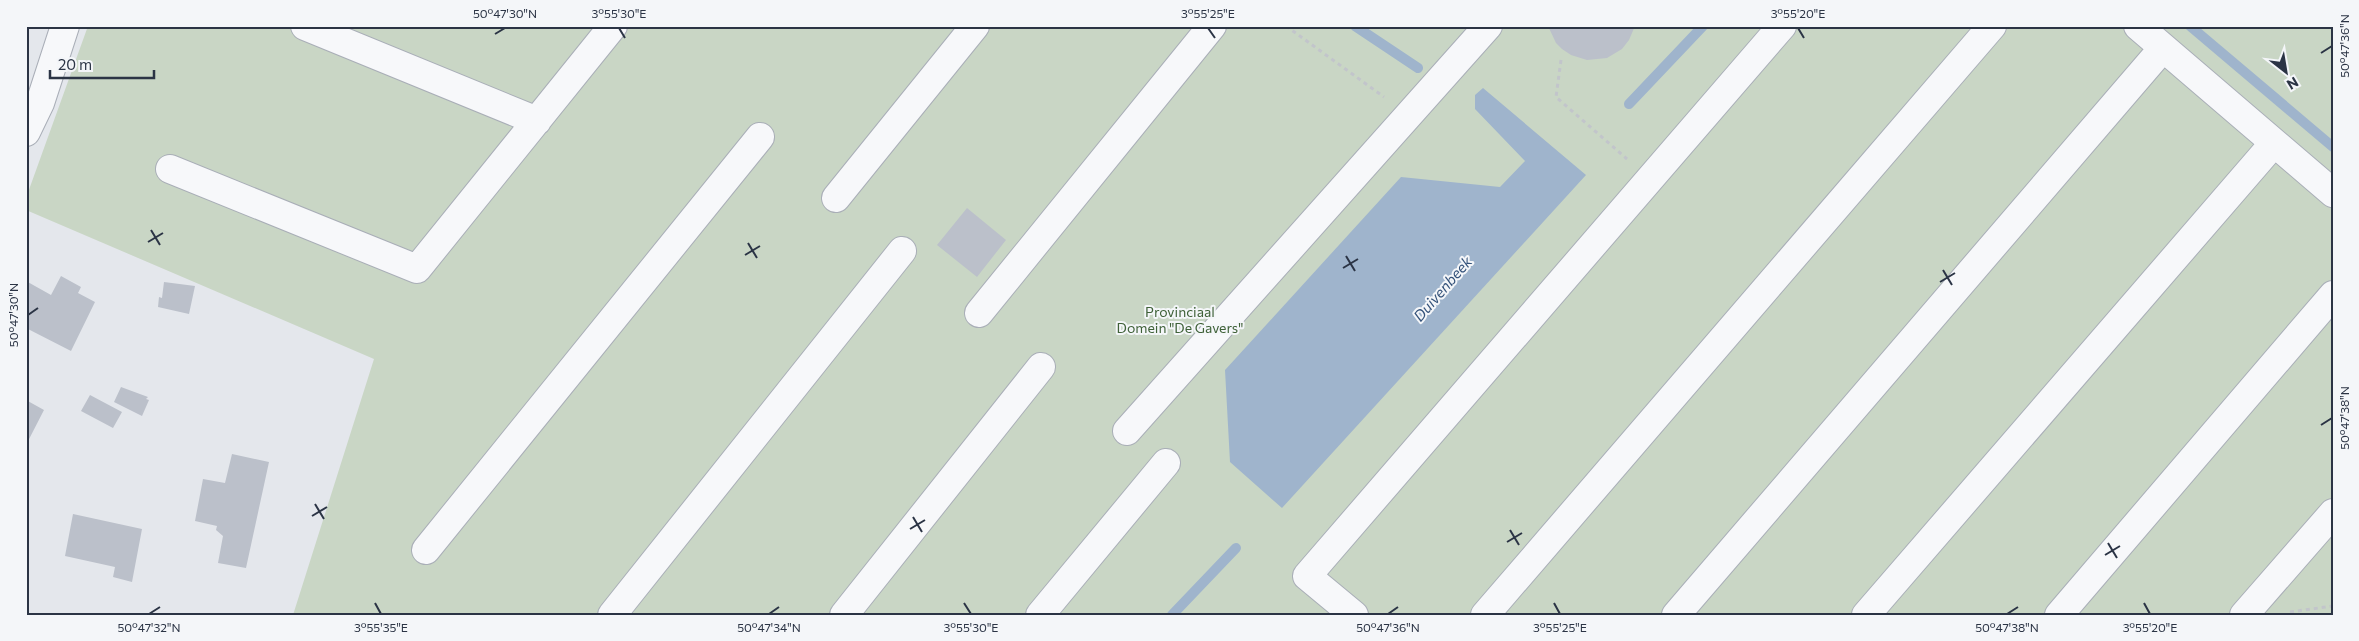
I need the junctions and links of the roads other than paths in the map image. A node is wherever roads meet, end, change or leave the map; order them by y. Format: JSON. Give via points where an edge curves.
{"nodes":[{"id":1,"x":65,"y":26,"type":"edge"},
{"id":2,"x":306,"y":26,"type":"edge"},
{"id":3,"x":613,"y":26,"type":"edge"},
{"id":4,"x":975,"y":26,"type":"edge"},
{"id":5,"x":1212,"y":26,"type":"edge"},
{"id":6,"x":1488,"y":26,"type":"edge"},
{"id":7,"x":1782,"y":26,"type":"edge"},
{"id":8,"x":1992,"y":26,"type":"edge"},
{"id":9,"x":2138,"y":26,"type":"edge"},
{"id":10,"x":2164,"y":48,"type":"junction"},
{"id":11,"x":537,"y":121,"type":"junction"},
{"id":12,"x":26,"y":132,"type":"edge"},
{"id":13,"x":760,"y":137,"type":"dead end"},
{"id":14,"x":2274,"y":143,"type":"junction"},
{"id":15,"x":170,"y":169,"type":"dead end"},
{"id":16,"x":2333,"y":192,"type":"edge"},
{"id":17,"x":836,"y":198,"type":"dead end"},
{"id":18,"x":902,"y":251,"type":"dead end"},
{"id":19,"x":2333,"y":295,"type":"edge"},
{"id":20,"x":980,"y":314,"type":"dead end"},
{"id":21,"x":1041,"y":367,"type":"dead end"},
{"id":22,"x":1127,"y":431,"type":"dead end"},
{"id":23,"x":1166,"y":463,"type":"dead end"},
{"id":24,"x":2333,"y":513,"type":"edge"},
{"id":25,"x":426,"y":550,"type":"dead end"},
{"id":26,"x":612,"y":615,"type":"edge"},
{"id":27,"x":844,"y":615,"type":"edge"},
{"id":28,"x":1040,"y":615,"type":"edge"},
{"id":29,"x":1354,"y":615,"type":"edge"},
{"id":30,"x":1485,"y":615,"type":"edge"},
{"id":31,"x":1676,"y":615,"type":"edge"},
{"id":32,"x":1866,"y":615,"type":"edge"},
{"id":33,"x":2059,"y":615,"type":"edge"},
{"id":34,"x":2244,"y":615,"type":"edge"}],
"edges":[{"from":1,"to":12,"type":"street","via":[[40,103]]},
{"from":2,"to":11,"type":"street"},
{"from":3,"to":11,"type":"street"},
{"from":4,"to":17,"type":"street"},
{"from":5,"to":20,"type":"street"},
{"from":6,"to":22,"type":"street"},
{"from":7,"to":29,"type":"street","via":[[1307,576]]},
{"from":8,"to":30,"type":"street"},
{"from":9,"to":10,"type":"street"},
{"from":10,"to":14,"type":"street"},
{"from":10,"to":31,"type":"street"},
{"from":11,"to":15,"type":"street","via":[[417,268]]},
{"from":13,"to":25,"type":"street"},
{"from":14,"to":16,"type":"street"},
{"from":14,"to":32,"type":"street"},
{"from":18,"to":26,"type":"street"},
{"from":19,"to":33,"type":"street"},
{"from":21,"to":27,"type":"street"},
{"from":23,"to":28,"type":"street"},
{"from":24,"to":34,"type":"street"}]}
